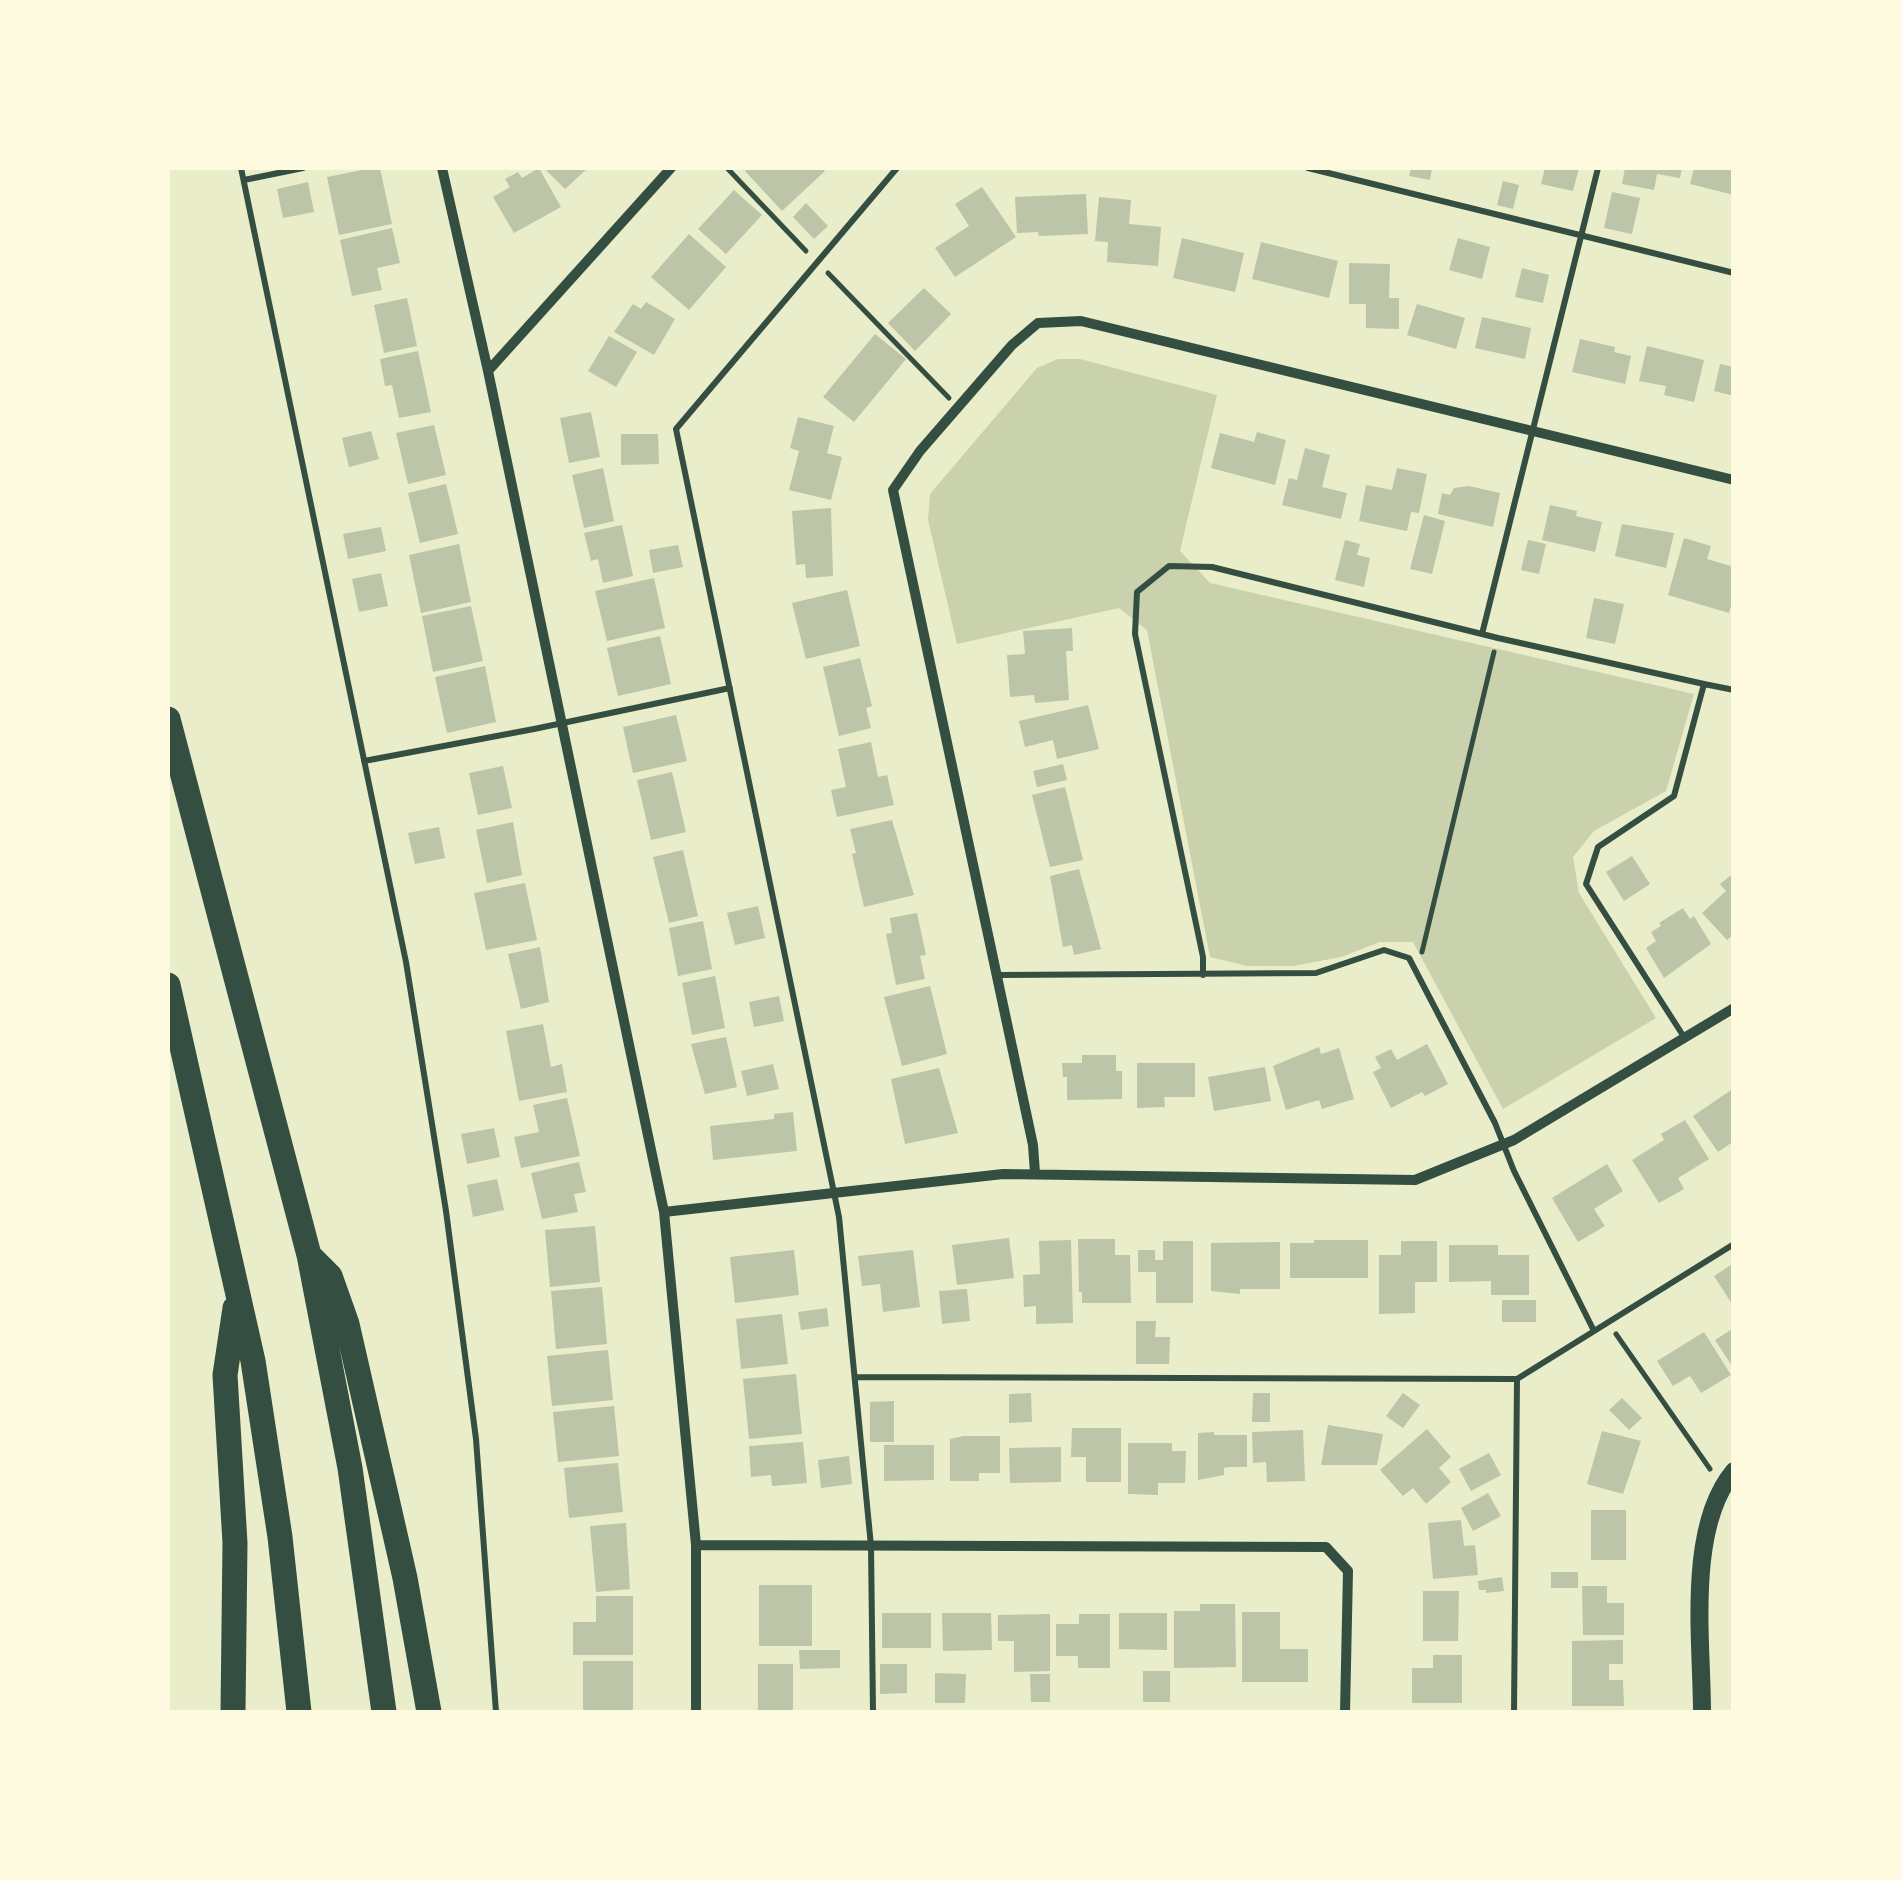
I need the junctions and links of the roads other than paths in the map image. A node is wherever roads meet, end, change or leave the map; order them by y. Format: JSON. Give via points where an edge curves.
{"nodes":[{"id":1,"x":241,"y":168,"type":"edge"},
{"id":2,"x":303,"y":168,"type":"edge"},
{"id":3,"x":442,"y":168,"type":"edge"},
{"id":4,"x":671,"y":168,"type":"edge"},
{"id":5,"x":897,"y":168,"type":"edge"},
{"id":6,"x":1308,"y":168,"type":"edge"},
{"id":7,"x":1598,"y":168,"type":"edge"},
{"id":8,"x":244,"y":180,"type":"junction"},
{"id":9,"x":1581,"y":236,"type":"junction"},
{"id":10,"x":1734,"y":272,"type":"edge"},
{"id":11,"x":488,"y":371,"type":"junction"},
{"id":12,"x":1534,"y":432,"type":"junction"},
{"id":13,"x":1734,"y":480,"type":"edge"},
{"id":14,"x":1482,"y":634,"type":"junction"},
{"id":15,"x":1704,"y":684,"type":"junction"},
{"id":16,"x":730,"y":688,"type":"junction"},
{"id":17,"x":1734,"y":690,"type":"edge"},
{"id":18,"x":168,"y":719,"type":"edge"},
{"id":19,"x":562,"y":723,"type":"junction"},
{"id":20,"x":364,"y":760,"type":"junction"},
{"id":21,"x":998,"y":975,"type":"junction"},
{"id":22,"x":1204,"y":975,"type":"junction"},
{"id":23,"x":168,"y":985,"type":"edge"},
{"id":24,"x":1734,"y":1008,"type":"edge"},
{"id":25,"x":1684,"y":1038,"type":"junction"},
{"id":26,"x":1504,"y":1146,"type":"junction"},
{"id":27,"x":1035,"y":1174,"type":"junction"},
{"id":28,"x":836,"y":1194,"type":"junction"},
{"id":29,"x":664,"y":1212,"type":"junction"},
{"id":30,"x":1734,"y":1244,"type":"edge"},
{"id":31,"x":309,"y":1255,"type":"junction"},
{"id":32,"x":238,"y":1288,"type":"junction"},
{"id":33,"x":1594,"y":1330,"type":"junction"},
{"id":34,"x":856,"y":1376,"type":"junction"},
{"id":35,"x":1517,"y":1379,"type":"junction"},
{"id":36,"x":1734,"y":1471,"type":"edge"},
{"id":37,"x":696,"y":1545,"type":"junction"},
{"id":38,"x":871,"y":1546,"type":"junction"},
{"id":39,"x":233,"y":1712,"type":"edge"},
{"id":40,"x":300,"y":1712,"type":"edge"},
{"id":41,"x":384,"y":1712,"type":"edge"},
{"id":42,"x":429,"y":1712,"type":"edge"},
{"id":43,"x":496,"y":1712,"type":"edge"},
{"id":44,"x":696,"y":1712,"type":"edge"},
{"id":45,"x":872,"y":1712,"type":"edge"},
{"id":46,"x":1345,"y":1712,"type":"edge"},
{"id":47,"x":1514,"y":1712,"type":"edge"},
{"id":48,"x":1702,"y":1712,"type":"edge"}],
"edges":[{"from":1,"to":8,"type":"lane"},
{"from":2,"to":8,"type":"lane"},
{"from":3,"to":11,"type":"street"},
{"from":4,"to":11,"type":"street"},
{"from":5,"to":16,"type":"lane","via":[[676,429]]},
{"from":6,"to":9,"type":"lane"},
{"from":7,"to":9,"type":"lane"},
{"from":8,"to":20,"type":"lane"},
{"from":9,"to":10,"type":"lane"},
{"from":9,"to":12,"type":"lane"},
{"from":11,"to":19,"type":"street"},
{"from":12,"to":13,"type":"street"},
{"from":12,"to":14,"type":"lane"},
{"from":12,"to":21,"type":"street","via":[[1081,320],[1038,324],[1012,345],[893,490]]},
{"from":14,"to":15,"type":"lane"},
{"from":14,"to":22,"type":"lane","via":[[1212,567],[1169,566],[1136,592],[1135,634]]},
{"from":15,"to":17,"type":"lane"},
{"from":15,"to":25,"type":"lane","via":[[1674,796],[1598,846],[1586,884]]},
{"from":16,"to":19,"type":"lane"},
{"from":16,"to":28,"type":"lane"},
{"from":18,"to":31,"type":"highway"},
{"from":19,"to":20,"type":"lane"},
{"from":19,"to":29,"type":"street"},
{"from":20,"to":43,"type":"lane","via":[[406,962],[448,1230],[476,1440]]},
{"from":21,"to":22,"type":"lane"},
{"from":21,"to":27,"type":"street"},
{"from":22,"to":26,"type":"lane","via":[[1316,973],[1384,950],[1409,958]]},
{"from":23,"to":32,"type":"highway"},
{"from":24,"to":25,"type":"street"},
{"from":25,"to":26,"type":"street"},
{"from":26,"to":27,"type":"street","via":[[1415,1180]]},
{"from":26,"to":33,"type":"lane"},
{"from":27,"to":28,"type":"street"},
{"from":28,"to":29,"type":"street"},
{"from":28,"to":34,"type":"lane"},
{"from":29,"to":37,"type":"street"},
{"from":30,"to":33,"type":"lane"},
{"from":31,"to":41,"type":"highway","via":[[350,1468]]},
{"from":31,"to":42,"type":"highway","via":[[330,1276],[347,1324],[402,1559]]},
{"from":32,"to":39,"type":"highway","via":[[225,1374],[235,1529]]},
{"from":32,"to":40,"type":"highway","via":[[270,1464]]},
{"from":33,"to":35,"type":"lane"},
{"from":34,"to":35,"type":"lane"},
{"from":34,"to":38,"type":"lane"},
{"from":35,"to":47,"type":"lane"},
{"from":36,"to":48,"type":"street","via":[[1706,1532]]},
{"from":37,"to":38,"type":"street"},
{"from":37,"to":44,"type":"street"},
{"from":38,"to":45,"type":"lane"},
{"from":38,"to":46,"type":"street","via":[[1326,1547],[1348,1571]]}]}
